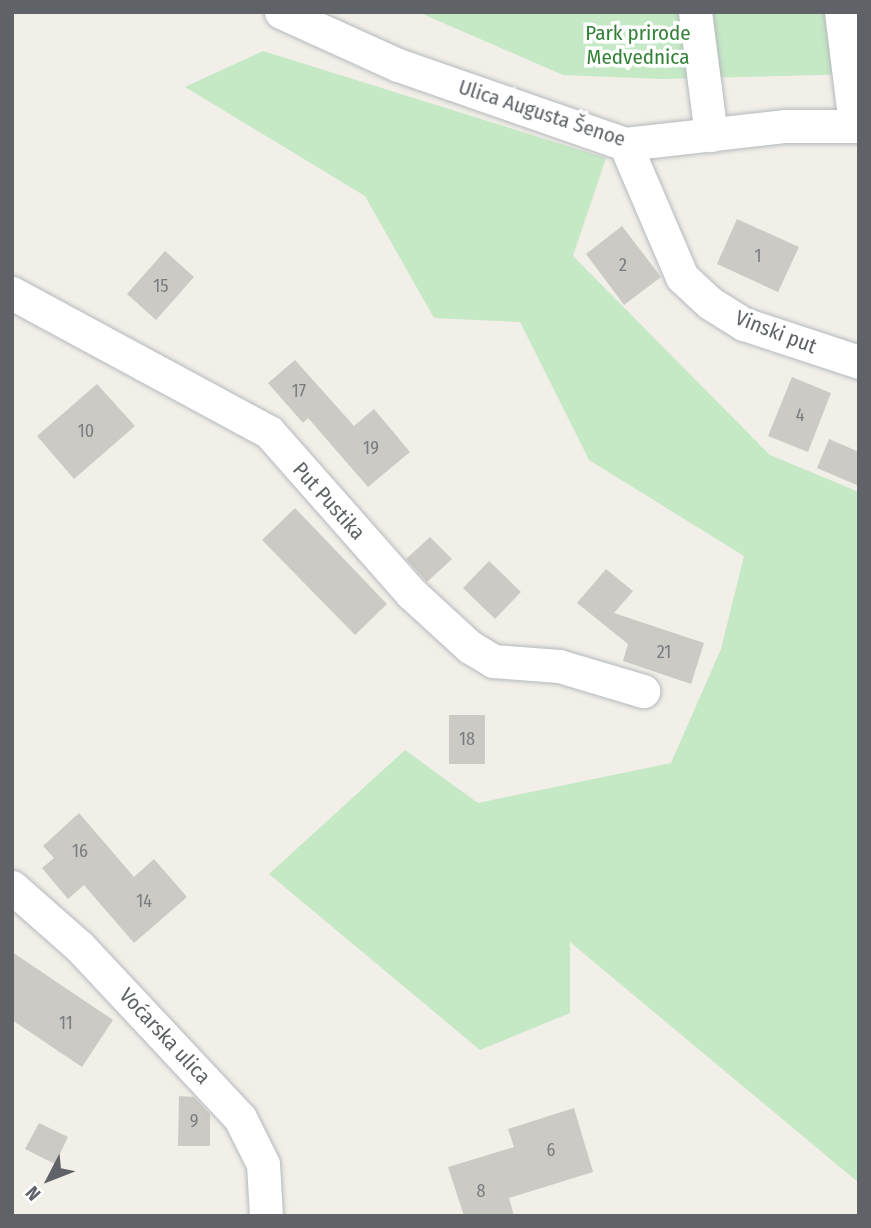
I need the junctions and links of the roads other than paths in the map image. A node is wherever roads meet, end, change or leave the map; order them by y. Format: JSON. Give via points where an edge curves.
{"nodes":[{"id":1,"x":281,"y":12,"type":"edge"},
{"id":2,"x":695,"y":12,"type":"edge"},
{"id":3,"x":841,"y":12,"type":"edge"},
{"id":4,"x":857,"y":125,"type":"edge"},
{"id":5,"x":711,"y":135,"type":"junction"},
{"id":6,"x":625,"y":144,"type":"junction"},
{"id":7,"x":12,"y":293,"type":"edge"},
{"id":8,"x":859,"y":362,"type":"edge"},
{"id":9,"x":643,"y":691,"type":"dead end"},
{"id":10,"x":12,"y":887,"type":"edge"},
{"id":11,"x":266,"y":1216,"type":"edge"}],
"edges":[{"from":1,"to":6,"type":"street","name":"Ulica Augusta Šenoe","via":[[398,65]]},
{"from":2,"to":5,"type":"street"},
{"from":3,"to":4,"type":"street"},
{"from":4,"to":5,"type":"street","name":"Ulica Augusta Šenoe","via":[[786,126]]},
{"from":5,"to":6,"type":"street","name":"Ulica Augusta Šenoe"},
{"from":6,"to":8,"type":"street","name":"Vinski put","via":[[682,277],[710,303],[744,324]]},
{"from":7,"to":9,"type":"street","name":"Put Pustika","via":[[269,432],[411,593],[470,647],[493,661],[559,666]]},
{"from":10,"to":11,"type":"street","name":"Voćarska ulica","via":[[79,946],[240,1118],[263,1164]]}]}
